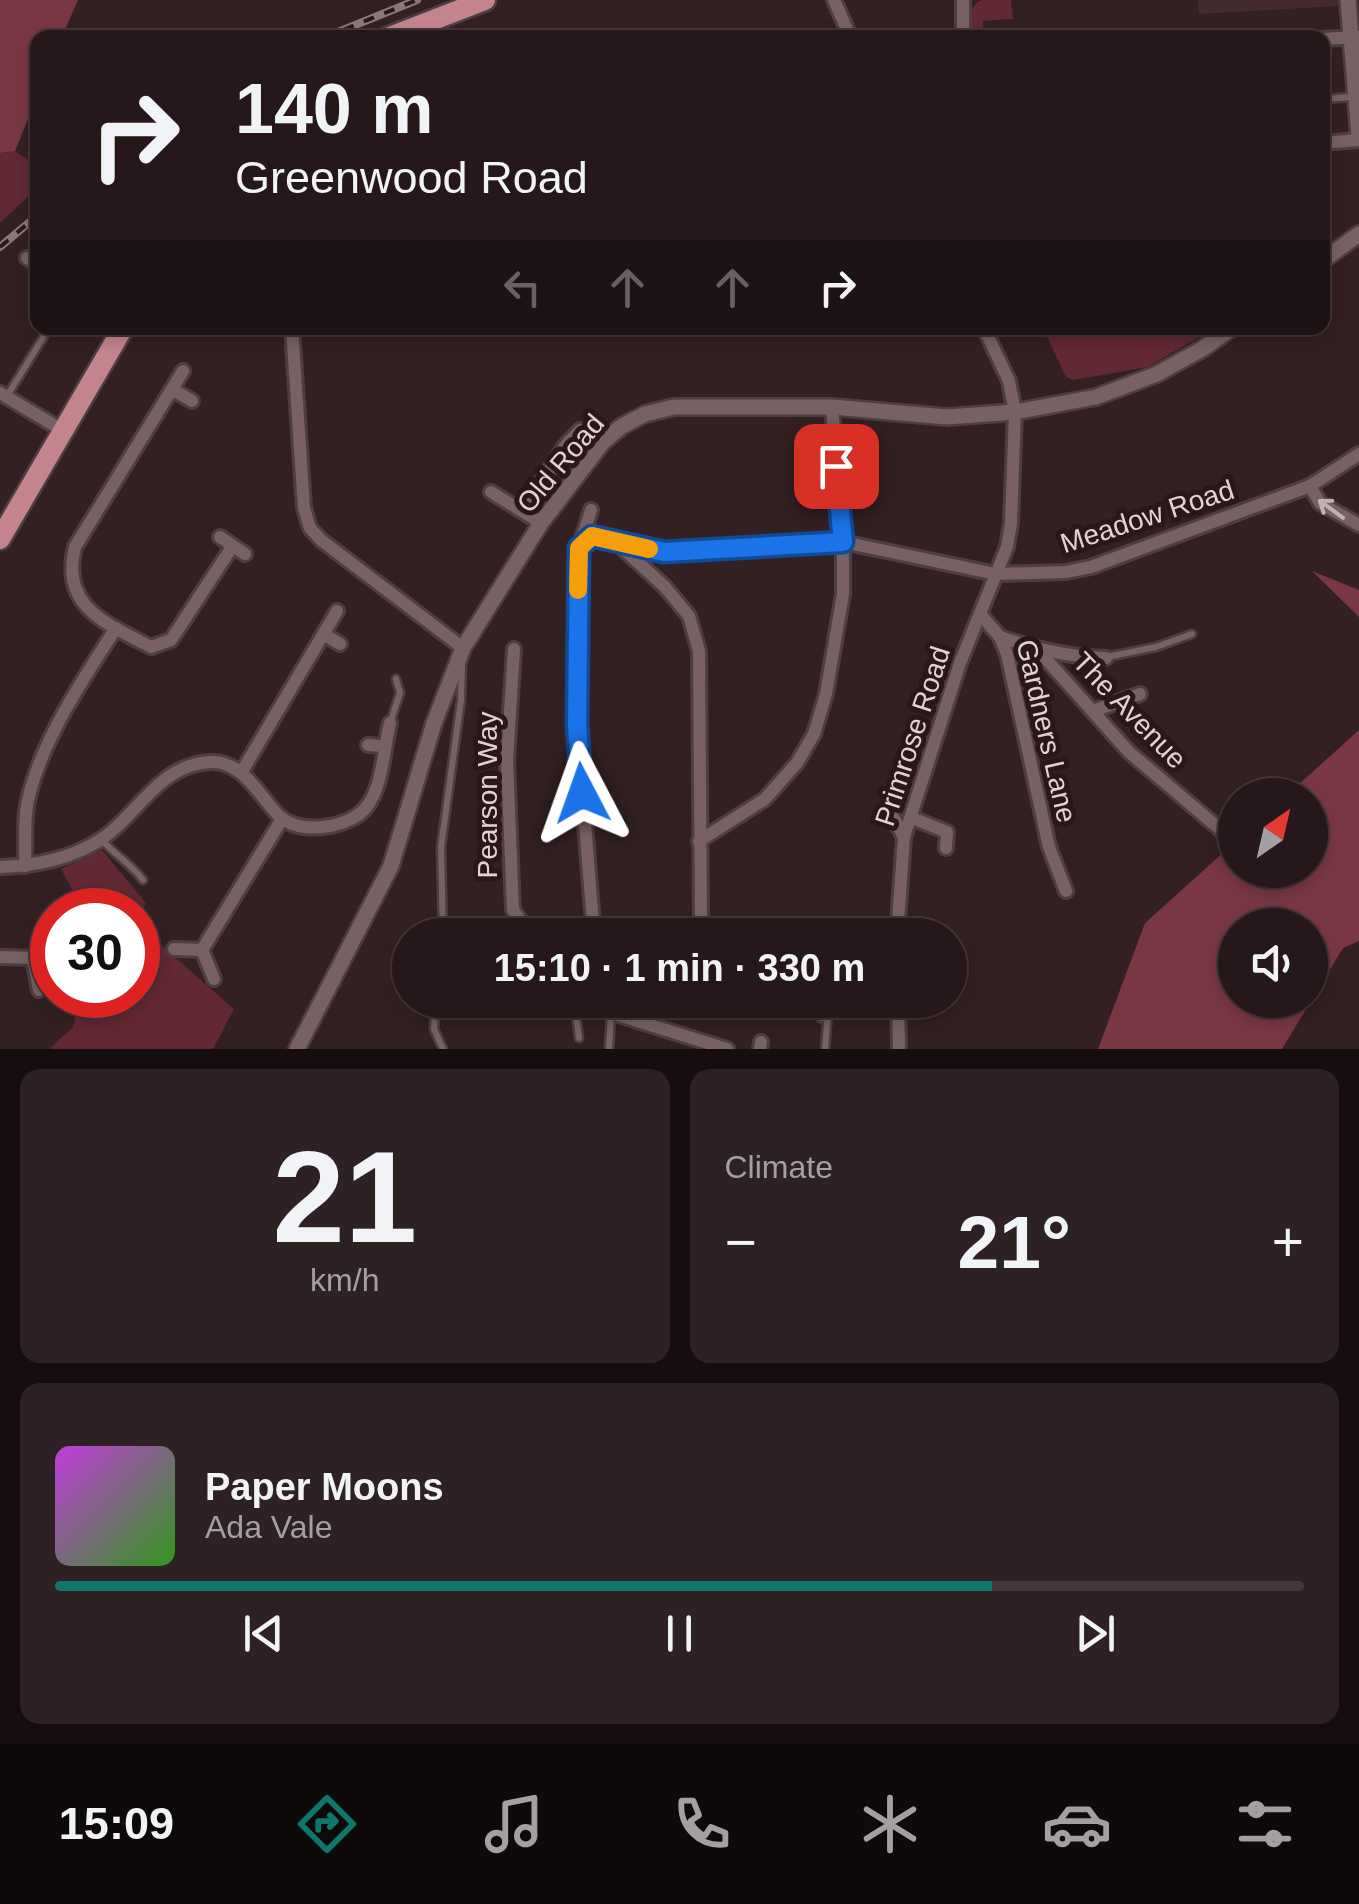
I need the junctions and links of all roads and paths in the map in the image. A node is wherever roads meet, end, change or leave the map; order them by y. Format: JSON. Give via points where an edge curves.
{"nodes":[{"id":1,"x":485,"y":0,"type":"edge"},
{"id":2,"x":834,"y":0,"type":"edge"},
{"id":3,"x":962,"y":0,"type":"edge"},
{"id":4,"x":1348,"y":0,"type":"edge"},
{"id":5,"x":408,"y":30,"type":"edge"},
{"id":6,"x":847,"y":30,"type":"edge"},
{"id":7,"x":963,"y":30,"type":"edge"},
{"id":8,"x":1354,"y":38,"type":"edge"},
{"id":9,"x":1357,"y":97,"type":"edge"},
{"id":10,"x":1330,"y":99,"type":"edge"},
{"id":11,"x":1359,"y":138,"type":"edge"},
{"id":12,"x":1330,"y":142,"type":"edge"},
{"id":13,"x":1359,"y":234,"type":"edge"},
{"id":14,"x":1330,"y":255,"type":"edge"},
{"id":15,"x":44,"y":335,"type":"edge"},
{"id":16,"x":119,"y":335,"type":"edge"},
{"id":17,"x":292,"y":335,"type":"edge"},
{"id":18,"x":987,"y":335,"type":"edge"},
{"id":19,"x":1222,"y":335,"type":"edge"},
{"id":20,"x":183,"y":371,"type":"dead end"},
{"id":21,"x":172,"y":389,"type":"junction"},
{"id":22,"x":5,"y":396,"type":"edge"},
{"id":23,"x":192,"y":401,"type":"dead end"},
{"id":24,"x":832,"y":408,"type":"junction"},
{"id":25,"x":0,"y":412,"type":"edge"},
{"id":26,"x":1015,"y":412,"type":"junction"},
{"id":27,"x":62,"y":430,"type":"junction"},
{"id":28,"x":580,"y":430,"type":"dead end"},
{"id":29,"x":1359,"y":454,"type":"edge"},
{"id":30,"x":1310,"y":486,"type":"junction"},
{"id":31,"x":491,"y":492,"type":"dead end"},
{"id":32,"x":522,"y":508,"type":"junction"},
{"id":33,"x":591,"y":510,"type":"dead end"},
{"id":34,"x":542,"y":523,"type":"junction"},
{"id":35,"x":1359,"y":525,"type":"edge"},
{"id":36,"x":220,"y":537,"type":"dead end"},
{"id":37,"x":0,"y":539,"type":"edge"},
{"id":38,"x":843,"y":542,"type":"junction"},
{"id":39,"x":616,"y":543,"type":"junction"},
{"id":40,"x":579,"y":548,"type":"junction"},
{"id":41,"x":996,"y":574,"type":"junction"},
{"id":42,"x":336,"y":611,"type":"dead end"},
{"id":43,"x":980,"y":614,"type":"junction"},
{"id":44,"x":116,"y":628,"type":"junction"},
{"id":45,"x":1192,"y":634,"type":"dead end"},
{"id":46,"x":326,"y":635,"type":"junction"},
{"id":47,"x":1000,"y":637,"type":"junction"},
{"id":48,"x":340,"y":644,"type":"dead end"},
{"id":49,"x":463,"y":648,"type":"junction"},
{"id":50,"x":514,"y":649,"type":"dead end"},
{"id":51,"x":1038,"y":649,"type":"junction"},
{"id":52,"x":1106,"y":658,"type":"joint"},
{"id":53,"x":396,"y":679,"type":"dead end"},
{"id":54,"x":1145,"y":693,"type":"dead end"},
{"id":55,"x":1093,"y":712,"type":"junction"},
{"id":56,"x":390,"y":723,"type":"joint"},
{"id":57,"x":368,"y":745,"type":"dead end"},
{"id":58,"x":384,"y":746,"type":"junction"},
{"id":59,"x":241,"y":773,"type":"junction"},
{"id":60,"x":890,"y":812,"type":"dead end"},
{"id":61,"x":282,"y":818,"type":"junction"},
{"id":62,"x":912,"y":818,"type":"junction"},
{"id":63,"x":1218,"y":828,"type":"edge"},
{"id":64,"x":904,"y":837,"type":"junction"},
{"id":65,"x":101,"y":839,"type":"junction"},
{"id":66,"x":699,"y":841,"type":"junction"},
{"id":67,"x":946,"y":848,"type":"dead end"},
{"id":68,"x":25,"y":866,"type":"junction"},
{"id":69,"x":0,"y":867,"type":"edge"},
{"id":70,"x":142,"y":880,"type":"dead end"},
{"id":71,"x":1066,"y":891,"type":"dead end"},
{"id":72,"x":443,"y":918,"type":"edge"},
{"id":73,"x":519,"y":918,"type":"edge"},
{"id":74,"x":593,"y":918,"type":"edge"},
{"id":75,"x":701,"y":918,"type":"edge"},
{"id":76,"x":898,"y":918,"type":"edge"},
{"id":77,"x":174,"y":950,"type":"dead end"},
{"id":78,"x":202,"y":950,"type":"junction"},
{"id":79,"x":0,"y":957,"type":"edge"},
{"id":80,"x":30,"y":958,"type":"edge"},
{"id":81,"x":214,"y":979,"type":"dead end"},
{"id":82,"x":435,"y":1018,"type":"edge"},
{"id":83,"x":576,"y":1018,"type":"edge"},
{"id":84,"x":610,"y":1018,"type":"edge"},
{"id":85,"x":628,"y":1018,"type":"edge"},
{"id":86,"x":825,"y":1018,"type":"edge"},
{"id":87,"x":898,"y":1018,"type":"edge"},
{"id":88,"x":579,"y":1038,"type":"dead end"},
{"id":89,"x":297,"y":1049,"type":"edge"},
{"id":90,"x":443,"y":1049,"type":"edge"},
{"id":91,"x":610,"y":1049,"type":"edge"},
{"id":92,"x":728,"y":1049,"type":"edge"},
{"id":93,"x":825,"y":1049,"type":"edge"},
{"id":94,"x":899,"y":1049,"type":"edge"}],
"edges":[{"from":1,"to":5,"type":"main road"},
{"from":2,"to":6,"type":"street"},
{"from":3,"to":7,"type":"street"},
{"from":4,"to":8,"type":"street"},
{"from":8,"to":9,"type":"street"},
{"from":9,"to":10,"type":"lane"},
{"from":9,"to":11,"type":"street"},
{"from":11,"to":12,"type":"street"},
{"from":13,"to":14,"type":"street"},
{"from":15,"to":22,"type":"lane"},
{"from":16,"to":27,"type":"main road"},
{"from":17,"to":49,"type":"street","via":[[310,528]]},
{"from":18,"to":26,"type":"street"},
{"from":19,"to":26,"type":"street","name":"Old Road","via":[[1158,374],[1096,397]]},
{"from":20,"to":21,"type":"street"},
{"from":21,"to":23,"type":"street"},
{"from":21,"to":44,"type":"street","via":[[75,547],[70,566],[82,606]]},
{"from":22,"to":25,"type":"lane"},
{"from":22,"to":27,"type":"street"},
{"from":24,"to":26,"type":"street","name":"Old Road","via":[[948,417]]},
{"from":24,"to":34,"type":"street","name":"Old Road","via":[[674,408],[645,414],[603,442]]},
{"from":24,"to":38,"type":"street"},
{"from":26,"to":41,"type":"street","via":[[1011,523]]},
{"from":27,"to":37,"type":"main road"},
{"from":28,"to":32,"type":"street"},
{"from":29,"to":30,"type":"street","name":"Meadow Road"},
{"from":35,"to":30,"type":"street","one_way":true,"via":[[1320,503]]},
{"from":30,"to":41,"type":"street","name":"Meadow Road","via":[[1090,566]]},
{"from":31,"to":32,"type":"street"},
{"from":32,"to":34,"type":"street"},
{"from":33,"to":40,"type":"street"},
{"from":34,"to":49,"type":"street","name":"Old Road"},
{"from":36,"to":44,"type":"street","via":[[238,550],[171,640],[150,647]]},
{"from":38,"to":39,"type":"street","name":"Meadow Road","via":[[664,552]]},
{"from":38,"to":41,"type":"street","name":"Meadow Road"},
{"from":38,"to":66,"type":"street","via":[[843,594],[814,734],[765,799]]},
{"from":39,"to":40,"type":"street","name":"Meadow Road","via":[[592,536]]},
{"from":39,"to":66,"type":"street","via":[[689,616],[699,650]]},
{"from":40,"to":74,"type":"street","via":[[577,725]]},
{"from":41,"to":43,"type":"street"},
{"from":42,"to":46,"type":"street"},
{"from":43,"to":47,"type":"street","name":"Gardners Lane"},
{"from":43,"to":62,"type":"street","name":"Primrose Road"},
{"from":44,"to":68,"type":"street","via":[[35,776]]},
{"from":45,"to":52,"type":"lane"},
{"from":46,"to":48,"type":"street"},
{"from":46,"to":59,"type":"street"},
{"from":47,"to":51,"type":"street"},
{"from":47,"to":71,"type":"street","name":"Gardners Lane","via":[[1049,847]]},
{"from":49,"to":72,"type":"lane","via":[[441,846]]},
{"from":49,"to":89,"type":"street","name":"Old Road","via":[[391,866]]},
{"from":50,"to":73,"type":"street","name":"Pearson Way","via":[[508,760],[513,910]]},
{"from":51,"to":52,"type":"street"},
{"from":51,"to":55,"type":"street","name":"The Avenue"},
{"from":53,"to":56,"type":"lane","via":[[400,693]]},
{"from":54,"to":55,"type":"street"},
{"from":55,"to":63,"type":"street","name":"The Avenue"},
{"from":56,"to":58,"type":"street"},
{"from":57,"to":58,"type":"street"},
{"from":58,"to":61,"type":"street","via":[[374,792],[360,814],[310,828]]},
{"from":59,"to":61,"type":"street"},
{"from":59,"to":65,"type":"street","via":[[214,761],[189,766],[164,778]]},
{"from":60,"to":64,"type":"street"},
{"from":61,"to":78,"type":"street"},
{"from":62,"to":64,"type":"street","name":"Primrose Road"},
{"from":62,"to":67,"type":"street","via":[[954,830]]},
{"from":64,"to":76,"type":"street","name":"Primrose Road"},
{"from":65,"to":68,"type":"street"},
{"from":65,"to":70,"type":"lane"},
{"from":66,"to":75,"type":"street"},
{"from":68,"to":69,"type":"street"},
{"from":77,"to":78,"type":"street"},
{"from":78,"to":81,"type":"street"},
{"from":79,"to":80,"type":"street"},
{"from":82,"to":90,"type":"lane"},
{"from":83,"to":88,"type":"lane"},
{"from":84,"to":91,"type":"lane"},
{"from":85,"to":92,"type":"street"},
{"from":86,"to":93,"type":"lane"},
{"from":87,"to":94,"type":"street"}]}
